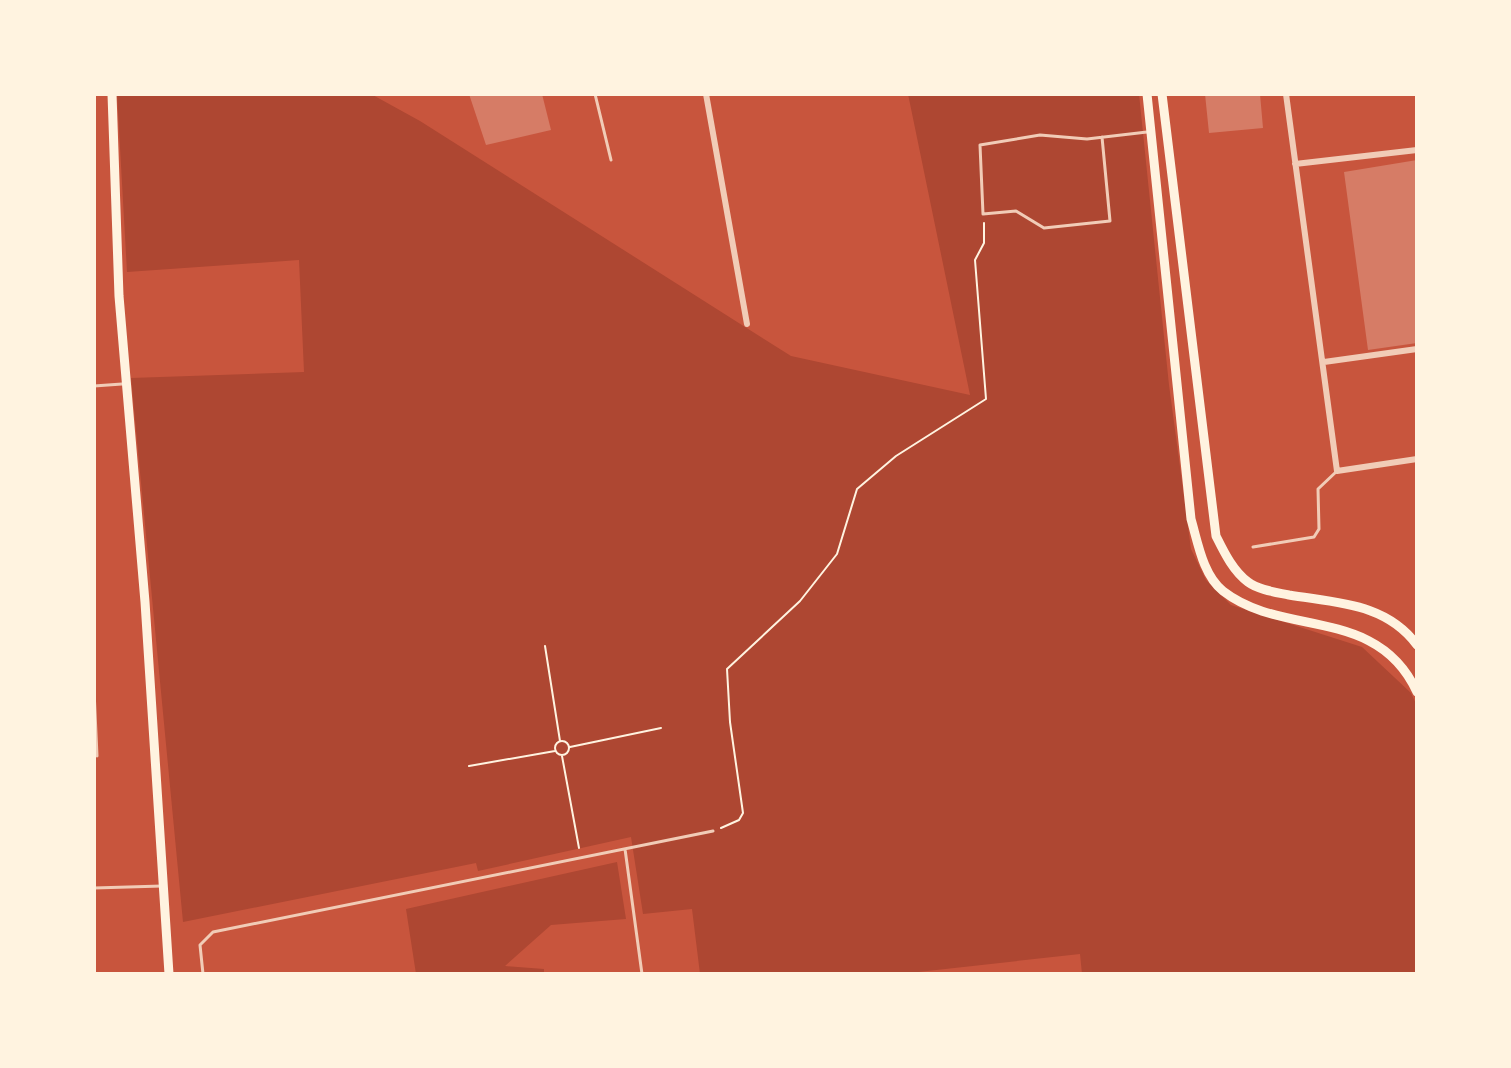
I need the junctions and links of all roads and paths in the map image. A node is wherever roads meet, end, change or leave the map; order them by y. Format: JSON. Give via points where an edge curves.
{"nodes":[{"id":1,"x":112,"y":94,"type":"edge"},
{"id":2,"x":595,"y":94,"type":"edge"},
{"id":3,"x":706,"y":94,"type":"edge"},
{"id":4,"x":1147,"y":94,"type":"edge"},
{"id":5,"x":1162,"y":94,"type":"edge"},
{"id":6,"x":1286,"y":94,"type":"edge"},
{"id":7,"x":1152,"y":131,"type":"junction"},
{"id":8,"x":1102,"y":137,"type":"junction"},
{"id":9,"x":1417,"y":150,"type":"edge"},
{"id":10,"x":611,"y":160,"type":"dead end"},
{"id":11,"x":1295,"y":164,"type":"junction"},
{"id":12,"x":985,"y":215,"type":"junction"},
{"id":13,"x":747,"y":324,"type":"dead end"},
{"id":14,"x":1417,"y":349,"type":"edge"},
{"id":15,"x":1324,"y":362,"type":"junction"},
{"id":16,"x":127,"y":383,"type":"junction"},
{"id":17,"x":94,"y":386,"type":"edge"},
{"id":18,"x":1417,"y":459,"type":"edge"},
{"id":19,"x":1337,"y":471,"type":"junction"},
{"id":20,"x":1253,"y":547,"type":"dead end"},
{"id":21,"x":1417,"y":645,"type":"edge"},
{"id":22,"x":545,"y":646,"type":"dead end"},
{"id":23,"x":94,"y":690,"type":"edge"},
{"id":24,"x":1417,"y":692,"type":"edge"},
{"id":25,"x":661,"y":728,"type":"dead end"},
{"id":26,"x":560,"y":741,"type":"junction"},
{"id":27,"x":570,"y":747,"type":"junction"},
{"id":28,"x":555,"y":751,"type":"junction"},
{"id":29,"x":97,"y":756,"type":"dead end"},
{"id":30,"x":562,"y":756,"type":"junction"},
{"id":31,"x":469,"y":766,"type":"dead end"},
{"id":32,"x":713,"y":831,"type":"joint"},
{"id":33,"x":625,"y":849,"type":"junction"},
{"id":34,"x":581,"y":858,"type":"junction"},
{"id":35,"x":162,"y":886,"type":"junction"},
{"id":36,"x":94,"y":888,"type":"edge"},
{"id":37,"x":169,"y":974,"type":"edge"},
{"id":38,"x":203,"y":974,"type":"edge"},
{"id":39,"x":642,"y":974,"type":"edge"}],
"edges":[{"from":1,"to":16,"type":"main road"},
{"from":2,"to":10,"type":"lane"},
{"from":3,"to":13,"type":"street"},
{"from":4,"to":7,"type":"main road"},
{"from":5,"to":21,"type":"main road","via":[[1216,536],[1247,581],[1269,591],[1381,613],[1403,626]]},
{"from":6,"to":11,"type":"street"},
{"from":7,"to":8,"type":"lane"},
{"from":7,"to":24,"type":"main road","via":[[1191,519],[1204,564],[1222,590],[1251,606],[1325,624],[1388,649]]},
{"from":8,"to":12,"type":"lane","via":[[1040,135],[980,145]]},
{"from":8,"to":12,"type":"lane","via":[[1110,221],[1044,228],[1016,211]]},
{"from":9,"to":11,"type":"street"},
{"from":11,"to":15,"type":"street"},
{"from":12,"to":32,"type":"path","via":[[984,243],[975,260],[986,399],[896,456],[857,489],[837,554],[800,601],[727,669],[743,813]]},
{"from":14,"to":15,"type":"street"},
{"from":15,"to":19,"type":"street"},
{"from":16,"to":17,"type":"lane"},
{"from":16,"to":35,"type":"main road"},
{"from":18,"to":19,"type":"street"},
{"from":19,"to":20,"type":"lane","via":[[1318,489],[1319,529],[1314,537]]},
{"from":22,"to":26,"type":"path"},
{"from":23,"to":29,"type":"lane"},
{"from":25,"to":27,"type":"path"},
{"from":26,"to":27,"type":"path"},
{"from":26,"to":28,"type":"path"},
{"from":27,"to":30,"type":"path"},
{"from":28,"to":30,"type":"path"},
{"from":28,"to":31,"type":"path"},
{"from":30,"to":34,"type":"path"},
{"from":32,"to":33,"type":"lane"},
{"from":33,"to":34,"type":"lane"},
{"from":33,"to":39,"type":"lane"},
{"from":34,"to":38,"type":"lane","via":[[213,932],[200,945]]},
{"from":35,"to":36,"type":"lane"},
{"from":35,"to":37,"type":"main road"}]}
